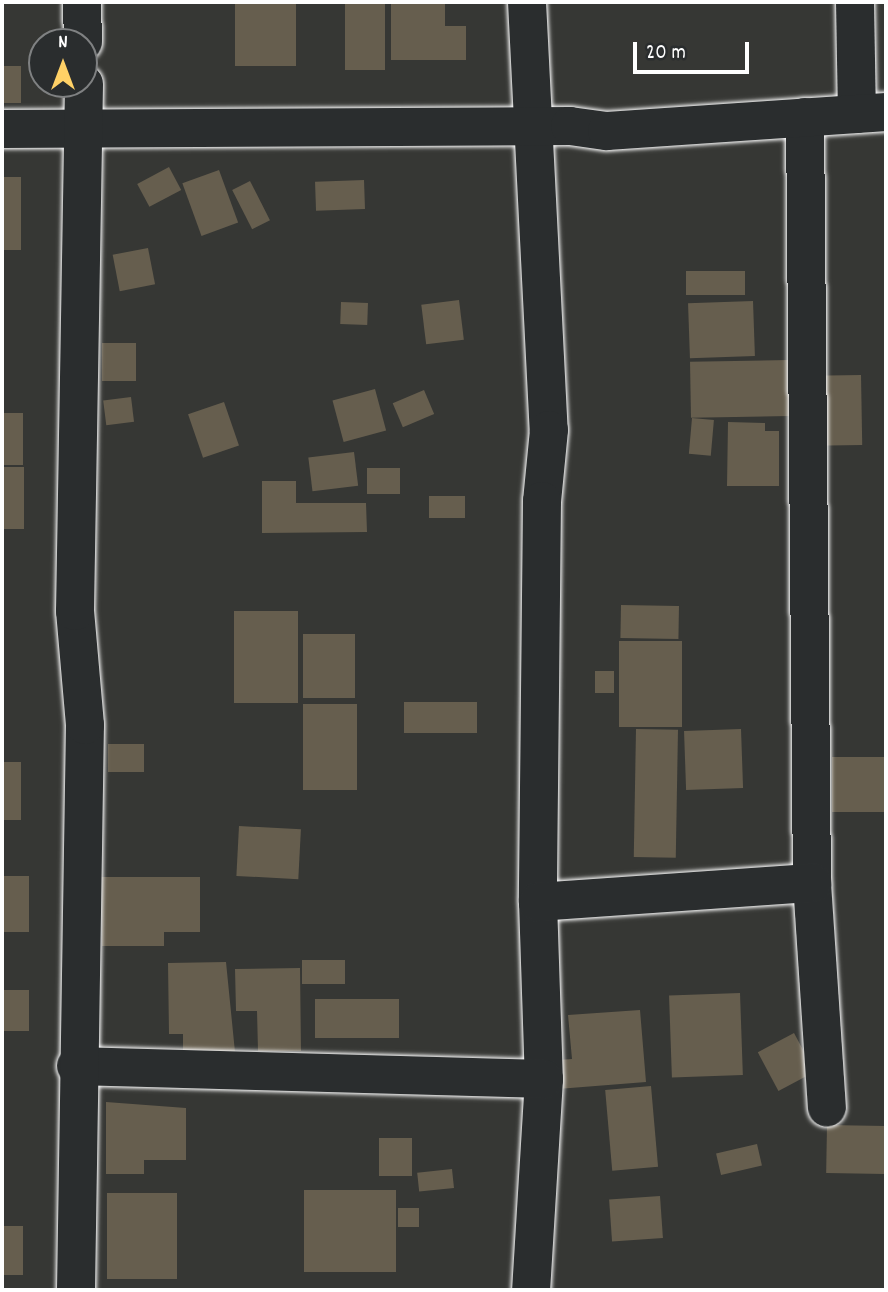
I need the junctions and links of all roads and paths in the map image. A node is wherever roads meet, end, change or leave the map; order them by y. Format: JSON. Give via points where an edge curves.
{"nodes":[{"id":1,"x":82,"y":2,"type":"edge"},
{"id":2,"x":527,"y":2,"type":"edge"},
{"id":3,"x":855,"y":2,"type":"edge"},
{"id":4,"x":83,"y":28,"type":"edge"},
{"id":5,"x":84,"y":98,"type":"edge"},
{"id":6,"x":871,"y":113,"type":"edge"},
{"id":7,"x":805,"y":117,"type":"junction"},
{"id":8,"x":534,"y":126,"type":"junction"},
{"id":9,"x":85,"y":128,"type":"junction"},
{"id":10,"x":2,"y":129,"type":"edge"},
{"id":11,"x":812,"y":883,"type":"junction"},
{"id":12,"x":538,"y":902,"type":"junction"},
{"id":13,"x":76,"y":1066,"type":"junction"},
{"id":14,"x":544,"y":1079,"type":"junction"},
{"id":15,"x":827,"y":1107,"type":"dead end"},
{"id":16,"x":76,"y":1290,"type":"edge"},
{"id":17,"x":531,"y":1290,"type":"edge"}],
"edges":[{"from":1,"to":4,"type":"street"},
{"from":2,"to":8,"type":"street"},
{"from":3,"to":6,"type":"street"},
{"from":5,"to":9,"type":"street"},
{"from":6,"to":7,"type":"street"},
{"from":7,"to":8,"type":"street","via":[[607,131]]},
{"from":7,"to":11,"type":"street"},
{"from":8,"to":9,"type":"street"},
{"from":8,"to":12,"type":"street","via":[[549,430],[542,501]]},
{"from":9,"to":10,"type":"street"},
{"from":9,"to":13,"type":"street","via":[[75,611],[85,724]]},
{"from":11,"to":12,"type":"street"},
{"from":11,"to":15,"type":"street"},
{"from":12,"to":14,"type":"street"},
{"from":13,"to":14,"type":"street"},
{"from":13,"to":16,"type":"street"},
{"from":14,"to":17,"type":"street"}]}
